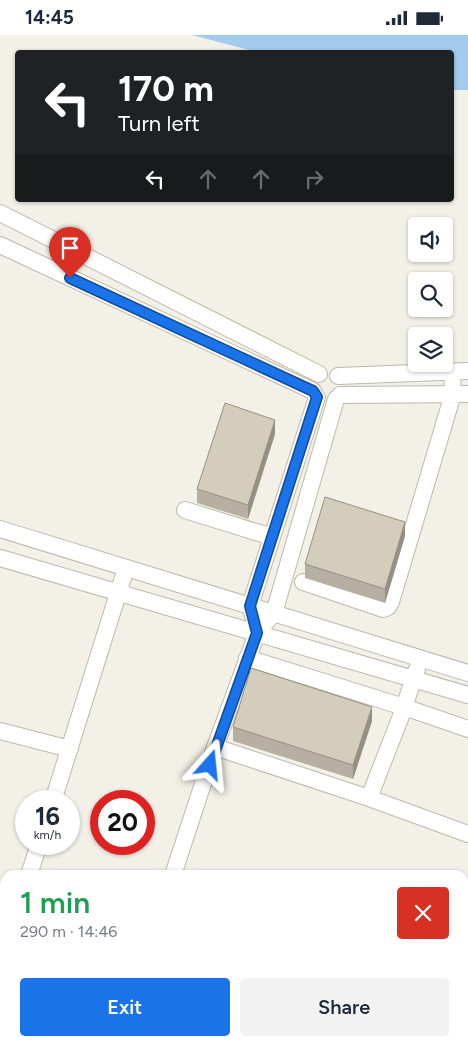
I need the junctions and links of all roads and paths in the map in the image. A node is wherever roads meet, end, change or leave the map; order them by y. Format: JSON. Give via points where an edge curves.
{"nodes":[{"id":1,"x":0,"y":213,"type":"edge"},
{"id":2,"x":0,"y":245,"type":"edge"},
{"id":3,"x":460,"y":371,"type":"edge"},
{"id":4,"x":319,"y":374,"type":"junction"},
{"id":5,"x":338,"y":376,"type":"junction"},
{"id":6,"x":315,"y":394,"type":"junction"},
{"id":7,"x":460,"y":394,"type":"edge"},
{"id":8,"x":338,"y":397,"type":"junction"},
{"id":9,"x":185,"y":510,"type":"dead end"},
{"id":10,"x":0,"y":529,"type":"edge"},
{"id":11,"x":272,"y":537,"type":"junction"},
{"id":12,"x":0,"y":558,"type":"edge"},
{"id":13,"x":126,"y":568,"type":"junction"},
{"id":14,"x":303,"y":582,"type":"dead end"},
{"id":15,"x":119,"y":592,"type":"junction"},
{"id":16,"x":250,"y":606,"type":"junction"},
{"id":17,"x":274,"y":613,"type":"junction"},
{"id":18,"x":257,"y":633,"type":"junction"},
{"id":19,"x":420,"y":658,"type":"junction"},
{"id":20,"x":247,"y":659,"type":"junction"},
{"id":21,"x":468,"y":673,"type":"edge"},
{"id":22,"x":414,"y":679,"type":"junction"},
{"id":23,"x":468,"y":695,"type":"edge"},
{"id":24,"x":404,"y":707,"type":"junction"},
{"id":25,"x":468,"y":729,"type":"edge"},
{"id":26,"x":0,"y":731,"type":"edge"},
{"id":27,"x":215,"y":747,"type":"junction"},
{"id":28,"x":70,"y":749,"type":"junction"},
{"id":29,"x":57,"y":790,"type":"edge"},
{"id":30,"x":369,"y":798,"type":"junction"},
{"id":31,"x":468,"y":834,"type":"edge"},
{"id":32,"x":35,"y":855,"type":"edge"},
{"id":33,"x":31,"y":870,"type":"edge"},
{"id":34,"x":180,"y":870,"type":"edge"}],
"edges":[{"from":1,"to":4,"type":"lane"},
{"from":2,"to":6,"type":"lane"},
{"from":3,"to":5,"type":"lane"},
{"from":3,"to":7,"type":"lane"},
{"from":4,"to":5,"type":"lane","via":[[328,372]]},
{"from":4,"to":6,"type":"lane","via":[[312,386]]},
{"from":5,"to":8,"type":"lane","via":[[342,385]]},
{"from":6,"to":8,"type":"lane","via":[[322,401]]},
{"from":6,"to":11,"type":"lane"},
{"from":7,"to":8,"type":"lane"},
{"from":7,"to":14,"type":"lane","via":[[388,607],[383,609]]},
{"from":8,"to":17,"type":"lane"},
{"from":9,"to":11,"type":"lane"},
{"from":10,"to":13,"type":"lane"},
{"from":11,"to":16,"type":"lane"},
{"from":12,"to":15,"type":"lane"},
{"from":13,"to":15,"type":"lane"},
{"from":13,"to":16,"type":"lane"},
{"from":15,"to":18,"type":"lane"},
{"from":15,"to":28,"type":"lane"},
{"from":16,"to":17,"type":"lane"},
{"from":16,"to":18,"type":"lane"},
{"from":17,"to":18,"type":"lane"},
{"from":17,"to":19,"type":"lane"},
{"from":18,"to":20,"type":"lane"},
{"from":18,"to":22,"type":"lane"},
{"from":19,"to":21,"type":"lane"},
{"from":19,"to":22,"type":"lane"},
{"from":20,"to":24,"type":"lane"},
{"from":20,"to":27,"type":"lane"},
{"from":22,"to":23,"type":"lane"},
{"from":22,"to":24,"type":"lane"},
{"from":24,"to":25,"type":"lane"},
{"from":24,"to":30,"type":"lane"},
{"from":26,"to":28,"type":"lane"},
{"from":27,"to":30,"type":"lane"},
{"from":27,"to":34,"type":"lane"},
{"from":28,"to":29,"type":"lane"},
{"from":30,"to":31,"type":"lane"},
{"from":32,"to":33,"type":"lane"}]}
